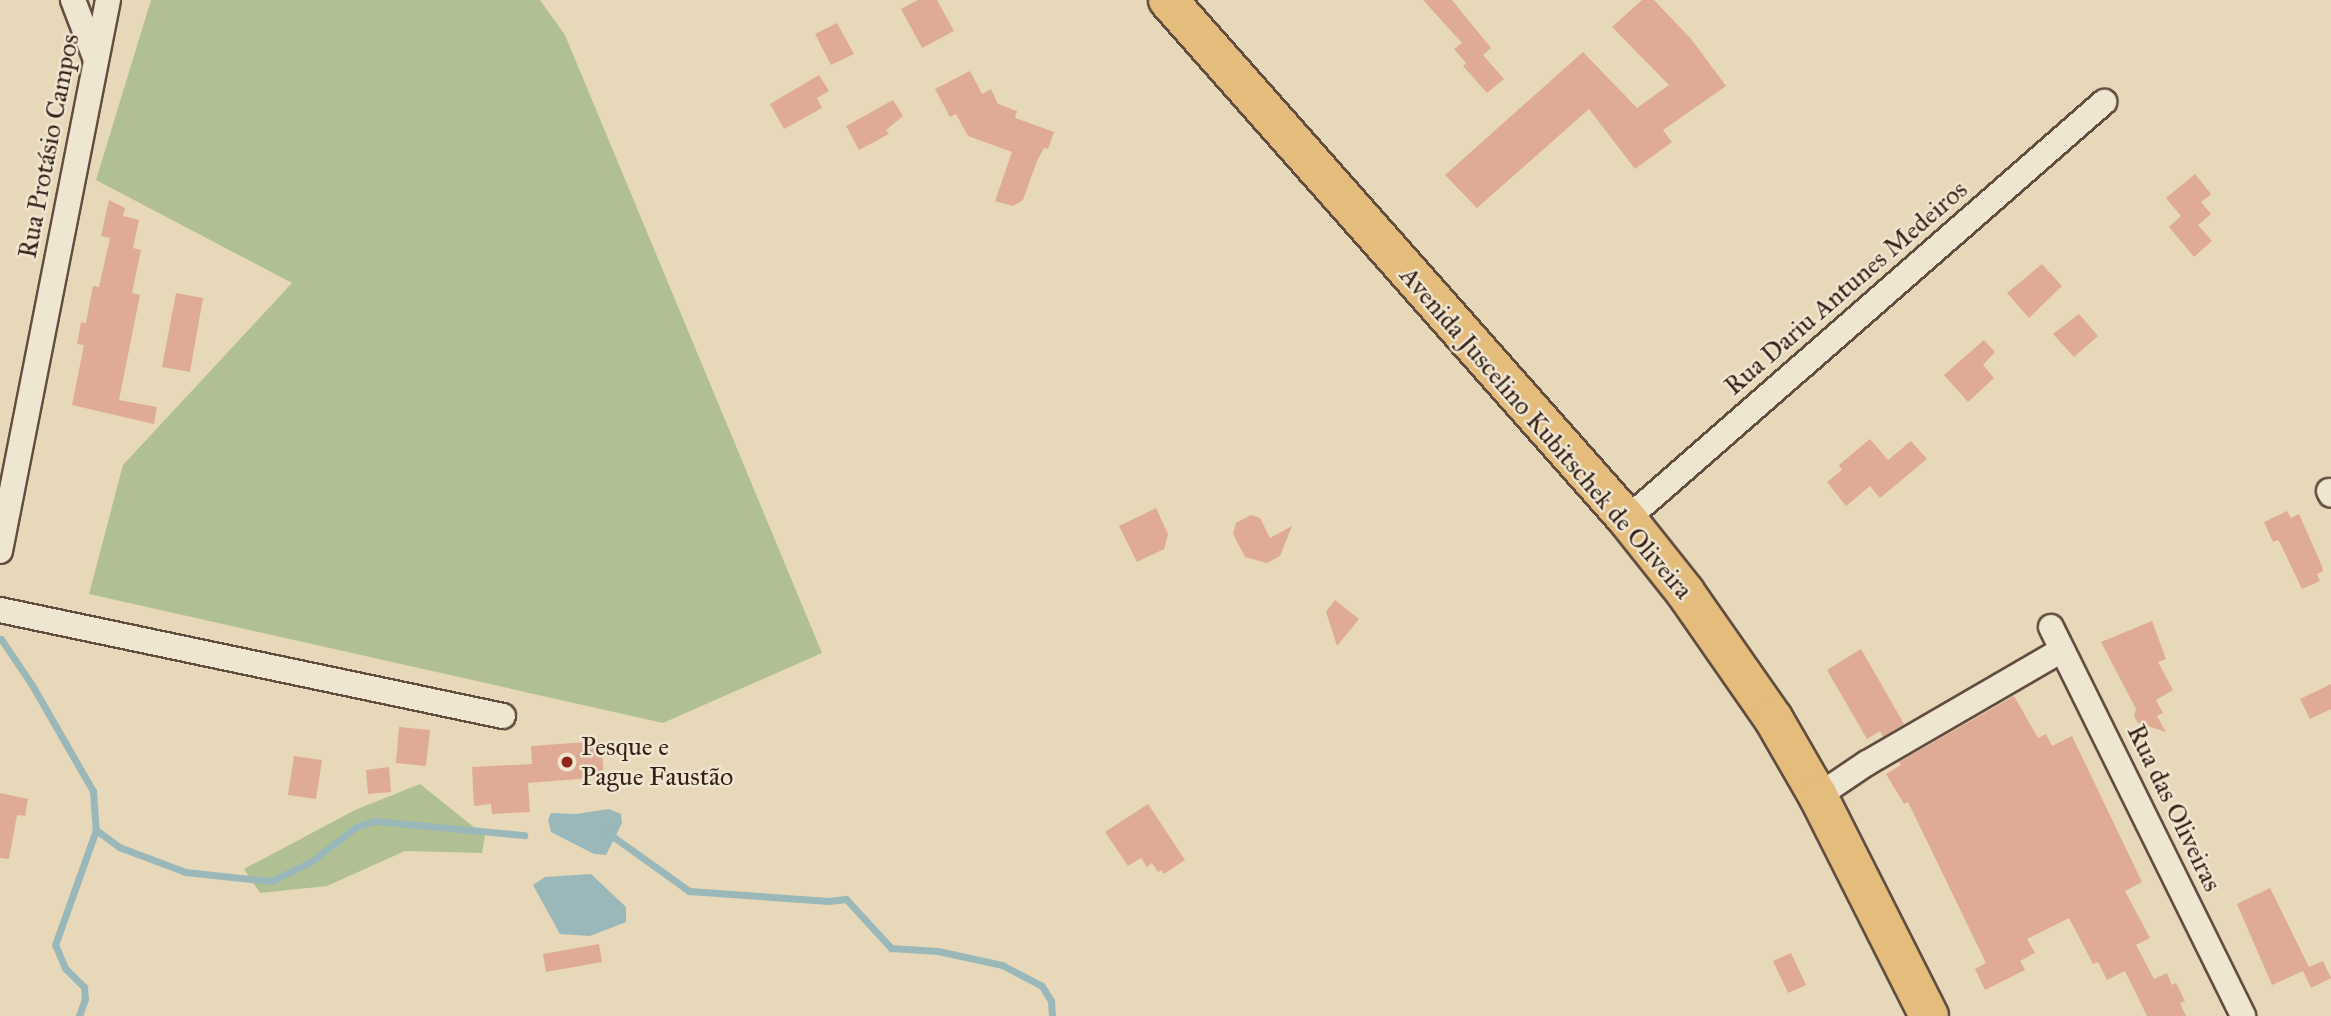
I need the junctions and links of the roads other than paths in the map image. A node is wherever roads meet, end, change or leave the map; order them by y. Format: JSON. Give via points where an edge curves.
{"nodes":[{"id":1,"x":72,"y":0,"type":"edge"},
{"id":2,"x":108,"y":0,"type":"edge"},
{"id":3,"x":1168,"y":0,"type":"edge"},
{"id":4,"x":96,"y":61,"type":"junction"},
{"id":5,"x":2104,"y":103,"type":"dead end"},
{"id":6,"x":1627,"y":519,"type":"junction"},
{"id":7,"x":0,"y":551,"type":"edge"},
{"id":8,"x":0,"y":610,"type":"edge"},
{"id":9,"x":2051,"y":627,"type":"dead end"},
{"id":10,"x":2062,"y":650,"type":"junction"},
{"id":11,"x":503,"y":716,"type":"dead end"},
{"id":12,"x":1818,"y":796,"type":"junction"},
{"id":13,"x":1929,"y":1016,"type":"edge"},
{"id":14,"x":2243,"y":1016,"type":"edge"}],
"edges":[{"from":1,"to":4,"type":"street"},
{"from":2,"to":4,"type":"street","name":"Rua Protásio Campos"},
{"from":3,"to":6,"type":"main road","name":"Avenida Juscelino Kubitschek de Oliveira"},
{"from":4,"to":7,"type":"street","name":"Rua Protásio Campos"},
{"from":5,"to":6,"type":"street","name":"Rua Dariu Antunes Medeiros"},
{"from":6,"to":12,"type":"main road","name":"Avenida Juscelino Kubitschek de Oliveira","via":[[1742,671]]},
{"from":8,"to":11,"type":"street"},
{"from":9,"to":10,"type":"street","name":"Rua das Oliveiras"},
{"from":10,"to":12,"type":"street","via":[[1867,762]]},
{"from":10,"to":14,"type":"street","name":"Rua das Oliveiras"},
{"from":12,"to":13,"type":"main road","name":"Avenida Juscelino Kubitschek de Oliveira"}]}
